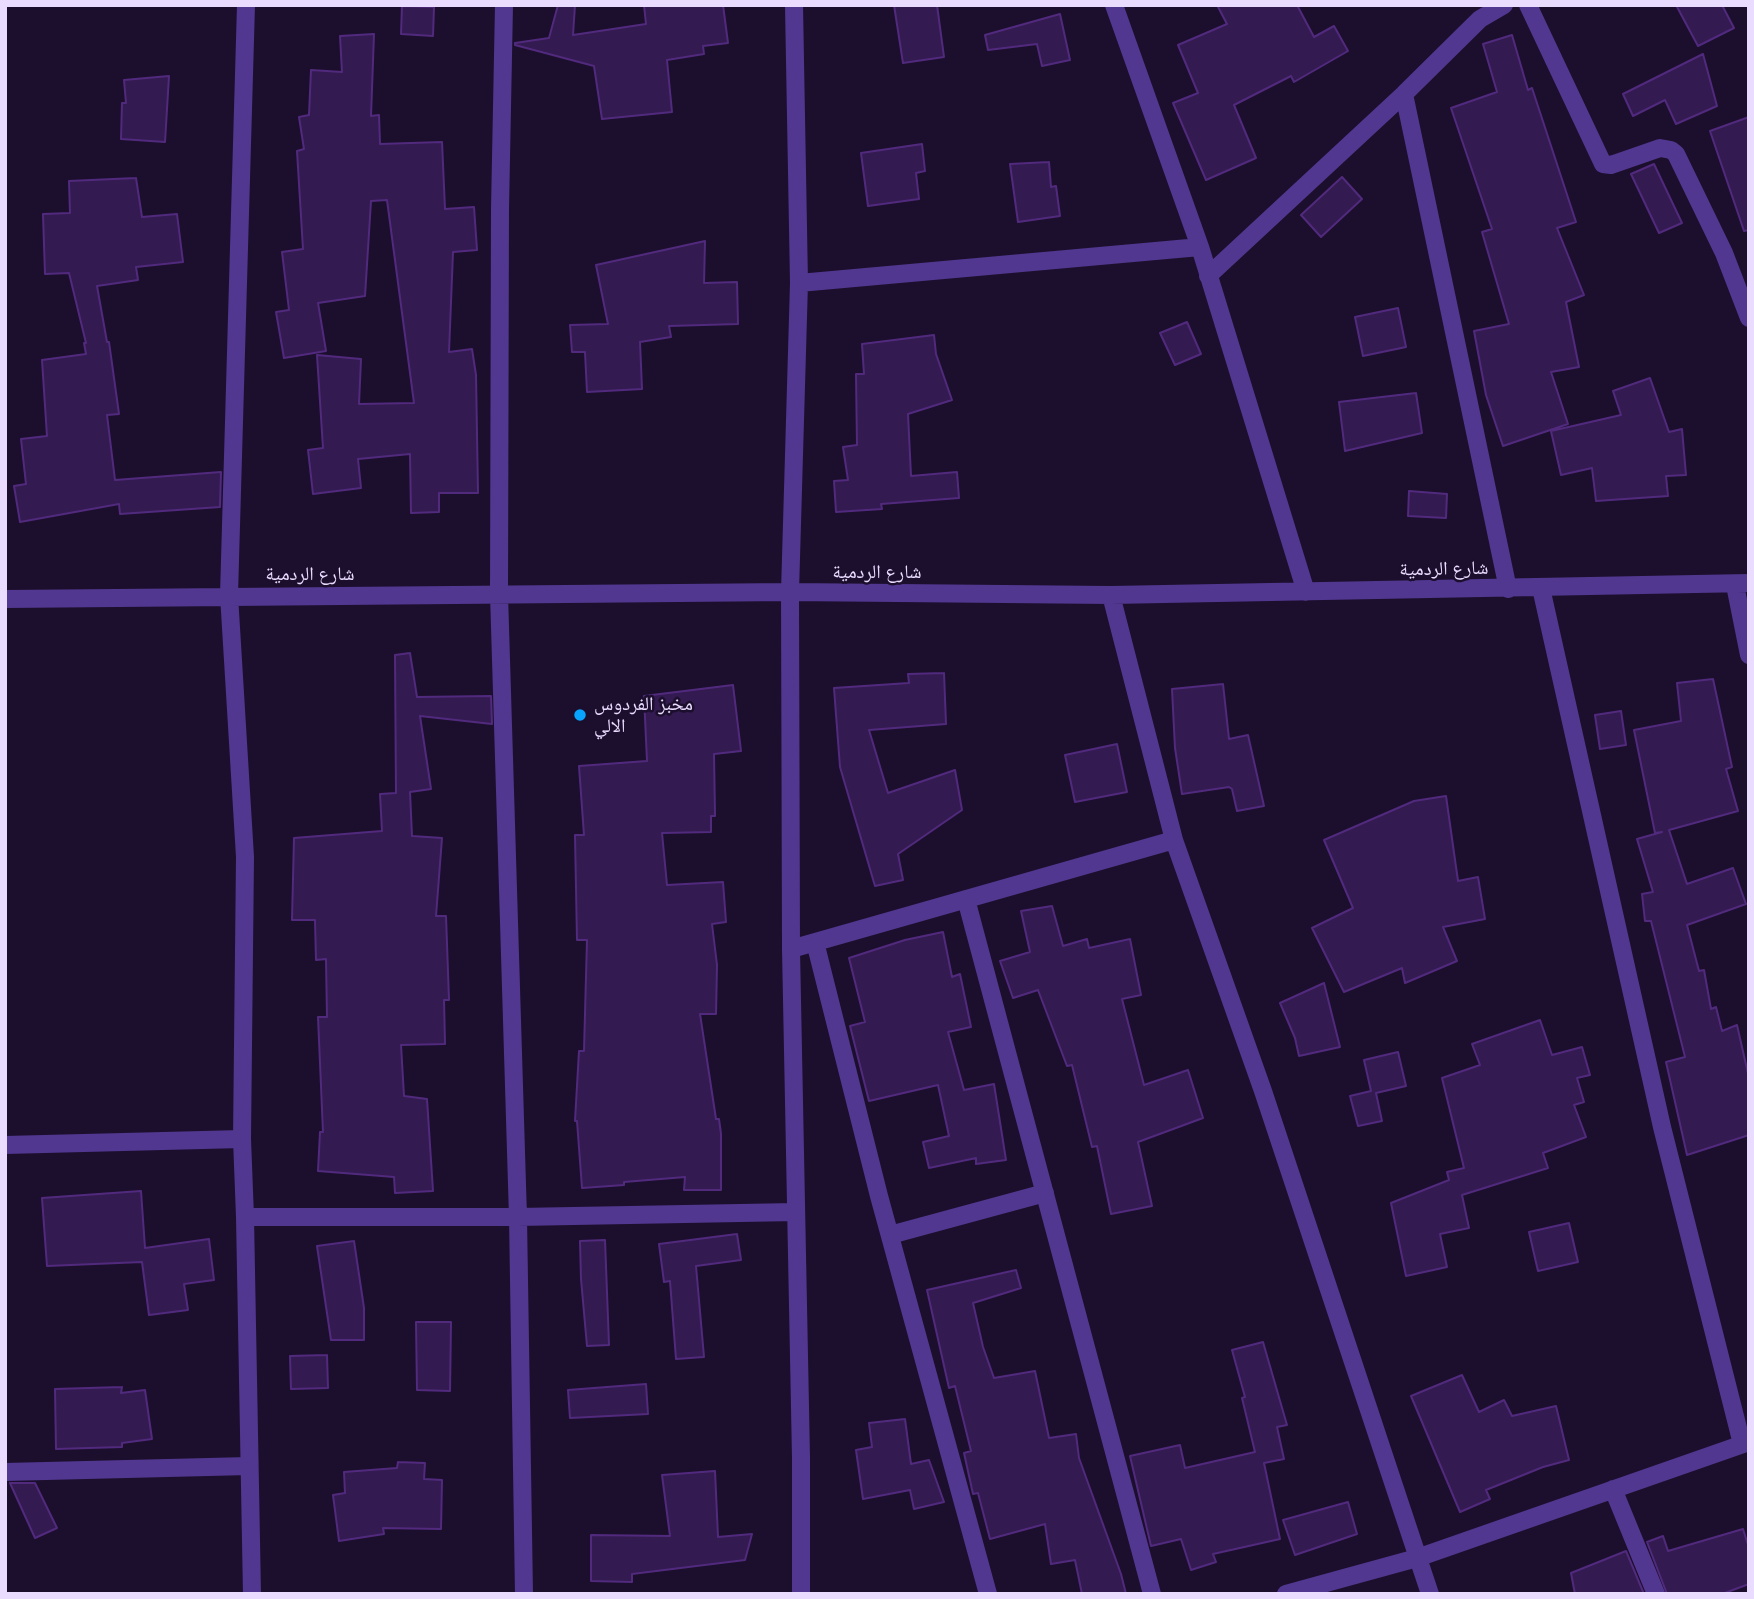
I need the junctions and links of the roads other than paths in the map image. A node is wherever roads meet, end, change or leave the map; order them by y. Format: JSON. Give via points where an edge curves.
{"nodes":[{"id":1,"x":246,"y":5,"type":"edge"},
{"id":2,"x":504,"y":5,"type":"edge"},
{"id":3,"x":794,"y":5,"type":"edge"},
{"id":4,"x":1114,"y":5,"type":"edge"},
{"id":5,"x":1504,"y":5,"type":"edge"},
{"id":6,"x":1528,"y":5,"type":"edge"},
{"id":7,"x":1477,"y":12,"type":"edge"},
{"id":8,"x":1404,"y":94,"type":"junction"},
{"id":9,"x":1200,"y":247,"type":"junction"},
{"id":10,"x":1208,"y":276,"type":"junction"},
{"id":11,"x":799,"y":283,"type":"junction"},
{"id":12,"x":1749,"y":318,"type":"edge"},
{"id":13,"x":1742,"y":584,"type":"edge"},
{"id":14,"x":1541,"y":588,"type":"junction"},
{"id":15,"x":1508,"y":589,"type":"junction"},
{"id":16,"x":790,"y":592,"type":"junction"},
{"id":17,"x":1306,"y":592,"type":"junction"},
{"id":18,"x":499,"y":594,"type":"junction"},
{"id":19,"x":229,"y":595,"type":"junction"},
{"id":20,"x":1111,"y":595,"type":"junction"},
{"id":21,"x":5,"y":599,"type":"edge"},
{"id":22,"x":1749,"y":655,"type":"edge"},
{"id":23,"x":1174,"y":840,"type":"junction"},
{"id":24,"x":966,"y":899,"type":"junction"},
{"id":25,"x":815,"y":942,"type":"junction"},
{"id":26,"x":791,"y":948,"type":"junction"},
{"id":27,"x":242,"y":1139,"type":"junction"},
{"id":28,"x":5,"y":1145,"type":"edge"},
{"id":29,"x":1045,"y":1193,"type":"junction"},
{"id":30,"x":796,"y":1212,"type":"junction"},
{"id":31,"x":245,"y":1217,"type":"junction"},
{"id":32,"x":518,"y":1217,"type":"junction"},
{"id":33,"x":890,"y":1235,"type":"junction"},
{"id":34,"x":1746,"y":1443,"type":"edge"},
{"id":35,"x":249,"y":1466,"type":"junction"},
{"id":36,"x":5,"y":1472,"type":"edge"},
{"id":37,"x":1613,"y":1489,"type":"junction"},
{"id":38,"x":1417,"y":1558,"type":"junction"},
{"id":39,"x":252,"y":1594,"type":"edge"},
{"id":40,"x":524,"y":1594,"type":"edge"},
{"id":41,"x":801,"y":1594,"type":"edge"},
{"id":42,"x":988,"y":1594,"type":"edge"},
{"id":43,"x":1152,"y":1594,"type":"edge"},
{"id":44,"x":1286,"y":1594,"type":"edge"},
{"id":45,"x":1430,"y":1594,"type":"edge"},
{"id":46,"x":1656,"y":1594,"type":"edge"}],
"edges":[{"from":1,"to":19,"type":"street"},
{"from":2,"to":18,"type":"street"},
{"from":3,"to":11,"type":"street"},
{"from":4,"to":9,"type":"street"},
{"from":5,"to":7,"type":"street"},
{"from":6,"to":12,"type":"street","via":[[1601,161],[1611,165],[1660,148],[1676,154],[1724,253]]},
{"from":7,"to":8,"type":"street"},
{"from":8,"to":10,"type":"street"},
{"from":8,"to":15,"type":"street"},
{"from":9,"to":10,"type":"street"},
{"from":9,"to":11,"type":"street"},
{"from":10,"to":17,"type":"street"},
{"from":11,"to":16,"type":"street"},
{"from":13,"to":14,"type":"street","name":"شارع الردمية"},
{"from":13,"to":22,"type":"street"},
{"from":14,"to":15,"type":"street","name":"شارع الردمية"},
{"from":14,"to":34,"type":"street","via":[[1662,1127]]},
{"from":15,"to":17,"type":"street","name":"شارع الردمية"},
{"from":16,"to":18,"type":"street","name":"شارع الردمية"},
{"from":16,"to":20,"type":"street","name":"شارع الردمية"},
{"from":16,"to":26,"type":"street"},
{"from":17,"to":20,"type":"street","name":"شارع الردمية"},
{"from":18,"to":19,"type":"street","name":"شارع الردمية"},
{"from":18,"to":32,"type":"street"},
{"from":19,"to":21,"type":"street","name":"شارع الردمية"},
{"from":19,"to":27,"type":"street","via":[[246,857]]},
{"from":20,"to":23,"type":"street"},
{"from":23,"to":24,"type":"street"},
{"from":23,"to":38,"type":"street","via":[[1263,1091]]},
{"from":24,"to":25,"type":"street"},
{"from":24,"to":29,"type":"street"},
{"from":25,"to":26,"type":"street"},
{"from":25,"to":33,"type":"street"},
{"from":26,"to":30,"type":"street"},
{"from":27,"to":28,"type":"street"},
{"from":27,"to":31,"type":"street"},
{"from":29,"to":33,"type":"street"},
{"from":29,"to":43,"type":"street"},
{"from":30,"to":32,"type":"street"},
{"from":30,"to":41,"type":"street"},
{"from":31,"to":32,"type":"street"},
{"from":31,"to":35,"type":"street"},
{"from":32,"to":40,"type":"street"},
{"from":33,"to":42,"type":"street"},
{"from":34,"to":37,"type":"street"},
{"from":35,"to":36,"type":"street"},
{"from":35,"to":39,"type":"street"},
{"from":37,"to":38,"type":"street"},
{"from":37,"to":46,"type":"street"},
{"from":38,"to":44,"type":"street"},
{"from":38,"to":45,"type":"street"}]}
